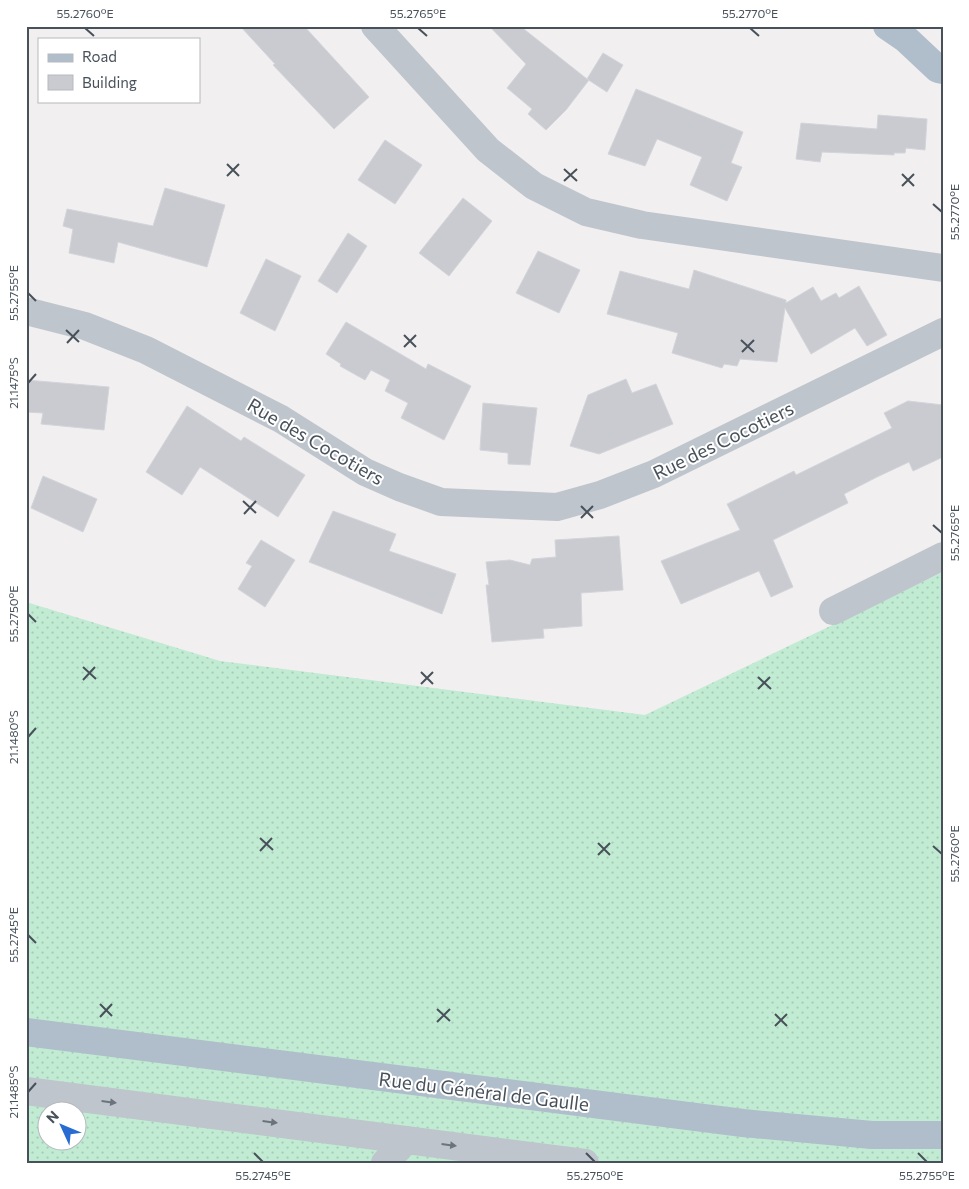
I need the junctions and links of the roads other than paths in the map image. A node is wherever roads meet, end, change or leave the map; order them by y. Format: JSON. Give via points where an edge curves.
{"nodes":[{"id":1,"x":376,"y":26,"type":"edge"},
{"id":2,"x":887,"y":26,"type":"edge"},
{"id":3,"x":943,"y":70,"type":"edge"},
{"id":4,"x":943,"y":268,"type":"edge"},
{"id":5,"x":26,"y":311,"type":"edge"},
{"id":6,"x":943,"y":332,"type":"edge"},
{"id":7,"x":943,"y":556,"type":"edge"},
{"id":8,"x":834,"y":611,"type":"dead end"},
{"id":9,"x":26,"y":1032,"type":"edge"},
{"id":10,"x":26,"y":1091,"type":"edge"},
{"id":11,"x":943,"y":1135,"type":"edge"},
{"id":12,"x":406,"y":1140,"type":"junction"},
{"id":13,"x":385,"y":1163,"type":"edge"},
{"id":14,"x":585,"y":1163,"type":"edge"}],
"edges":[{"from":1,"to":4,"type":"street","via":[[488,150],[534,186],[586,212],[642,225]]},
{"from":2,"to":3,"type":"main road"},
{"from":5,"to":6,"type":"street","name":"Rue des Cocotiers","via":[[85,326],[154,354],[281,420],[365,472],[400,487],[441,502],[557,507],[600,496],[654,474]]},
{"from":7,"to":8,"type":"street"},
{"from":9,"to":11,"type":"main road","name":"Rue du Général de Gaulle","via":[[743,1123],[872,1135]]},
{"from":10,"to":12,"type":"street","one_way":true},
{"from":12,"to":13,"type":"street"},
{"from":12,"to":14,"type":"street","one_way":true}]}
